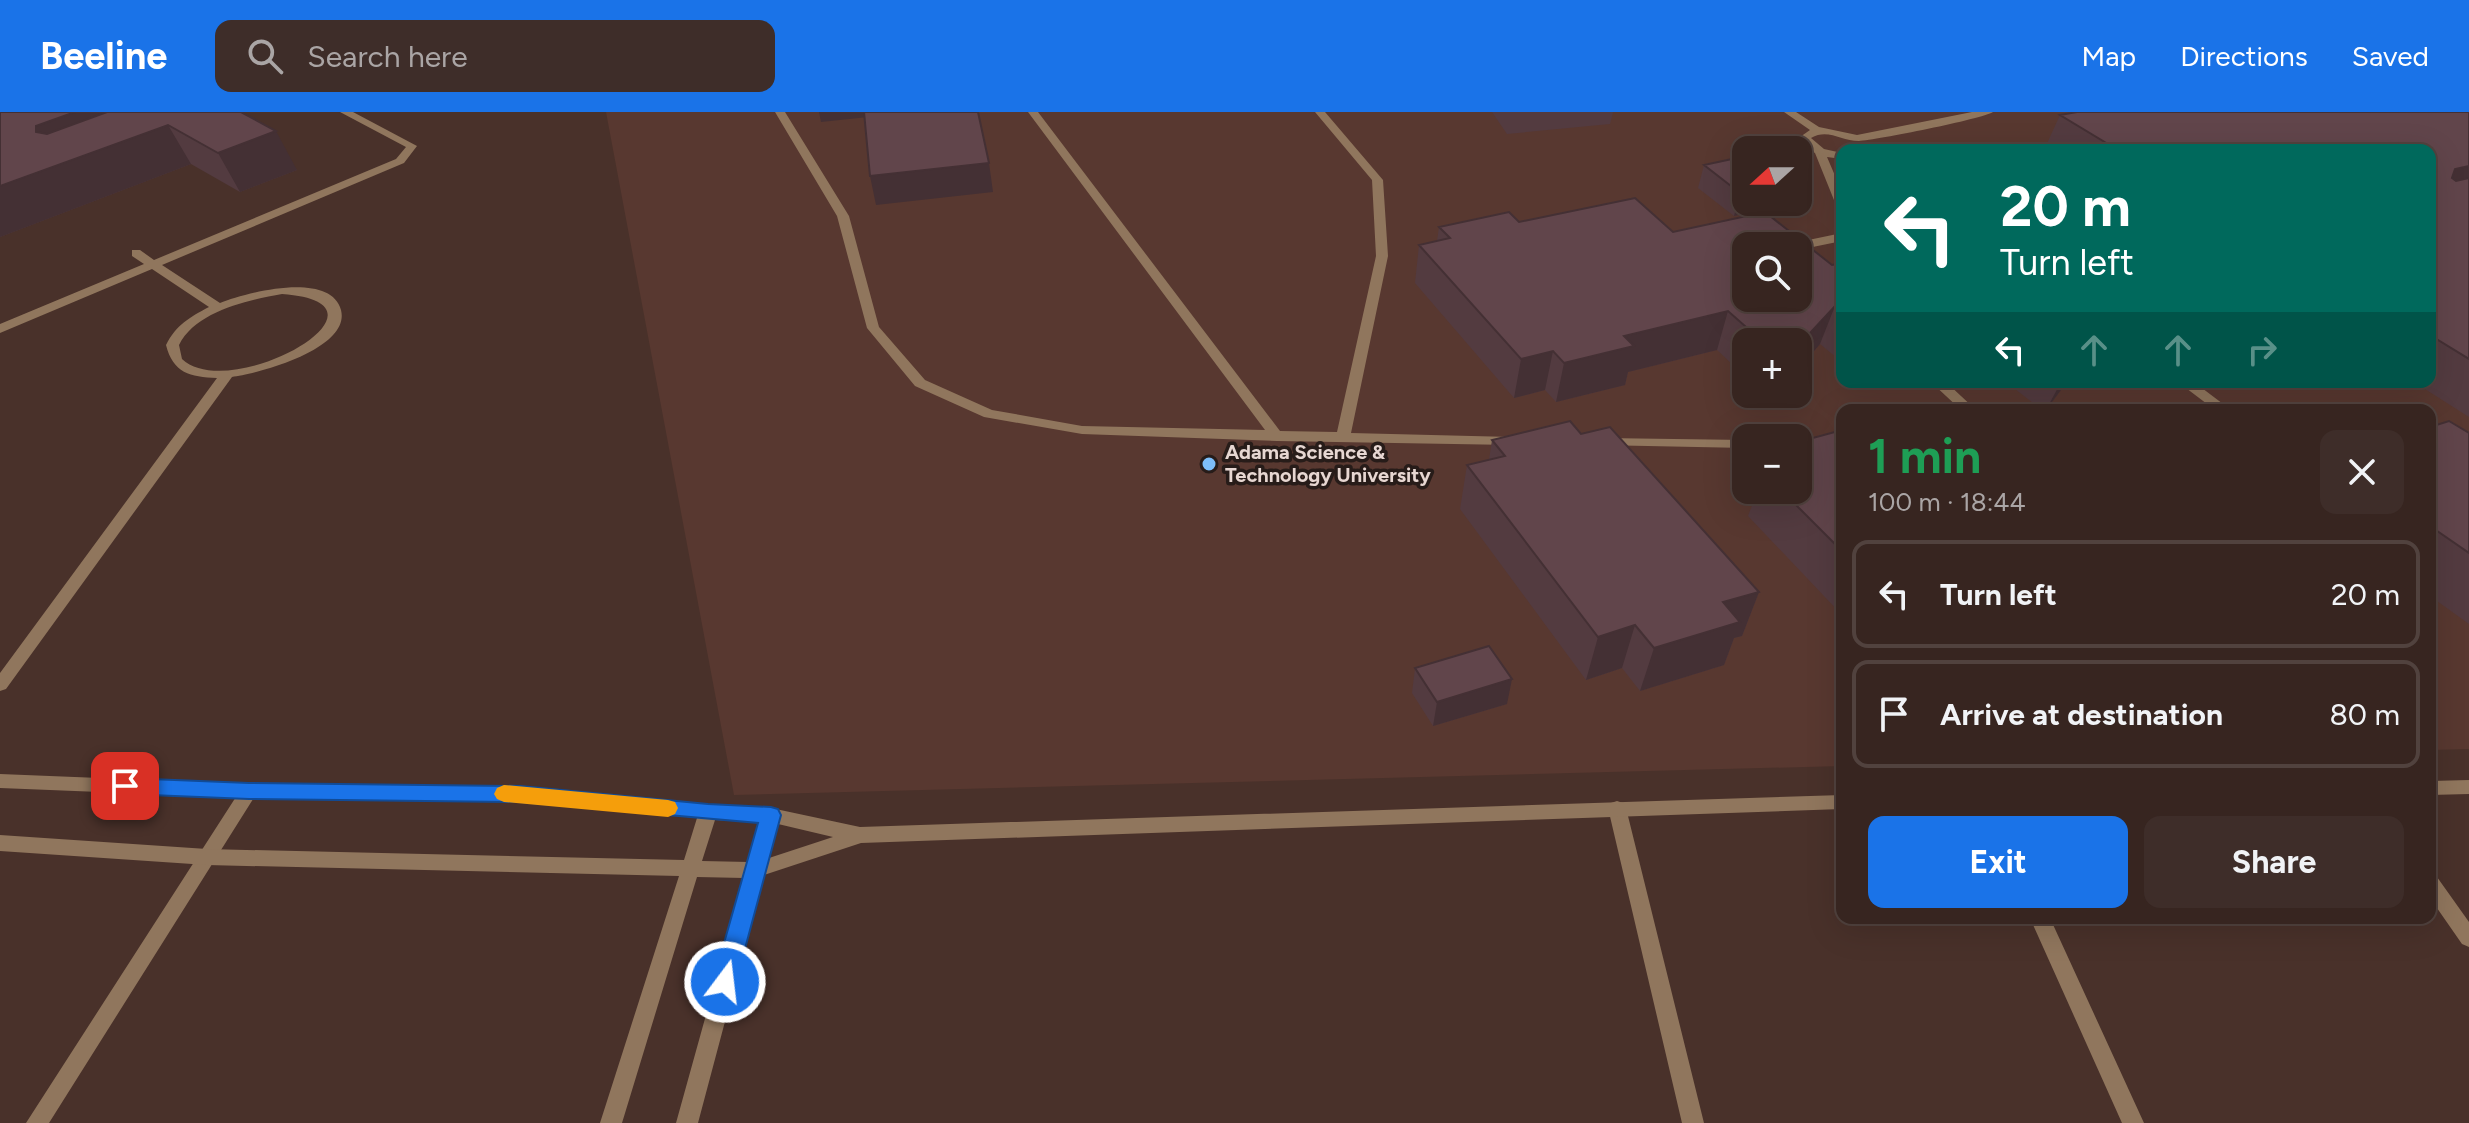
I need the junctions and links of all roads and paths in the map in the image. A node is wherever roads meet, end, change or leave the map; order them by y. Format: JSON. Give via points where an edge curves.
{"nodes":[{"id":1,"x":345,"y":112,"type":"edge"},
{"id":2,"x":780,"y":112,"type":"edge"},
{"id":3,"x":1033,"y":112,"type":"edge"},
{"id":4,"x":1320,"y":112,"type":"edge"},
{"id":5,"x":1789,"y":112,"type":"edge"},
{"id":6,"x":1988,"y":112,"type":"edge"},
{"id":7,"x":1817,"y":130,"type":"junction"},
{"id":8,"x":1859,"y":144,"type":"edge"},
{"id":9,"x":1819,"y":151,"type":"junction"},
{"id":10,"x":1836,"y":155,"type":"edge"},
{"id":11,"x":1836,"y":191,"type":"edge"},
{"id":12,"x":1836,"y":238,"type":"edge"},
{"id":13,"x":1812,"y":243,"type":"edge"},
{"id":14,"x":136,"y":253,"type":"dead end"},
{"id":15,"x":152,"y":264,"type":"junction"},
{"id":16,"x":217,"y":307,"type":"junction"},
{"id":17,"x":0,"y":329,"type":"edge"},
{"id":18,"x":227,"y":374,"type":"junction"},
{"id":19,"x":1945,"y":388,"type":"edge"},
{"id":20,"x":2193,"y":388,"type":"edge"},
{"id":21,"x":1962,"y":404,"type":"edge"},
{"id":22,"x":2216,"y":404,"type":"edge"},
{"id":23,"x":1277,"y":437,"type":"junction"},
{"id":24,"x":1343,"y":438,"type":"junction"},
{"id":25,"x":1529,"y":441,"type":"edge"},
{"id":26,"x":1591,"y":442,"type":"edge"},
{"id":27,"x":1732,"y":444,"type":"edge"},
{"id":28,"x":0,"y":685,"type":"edge"},
{"id":29,"x":0,"y":781,"type":"edge"},
{"id":30,"x":2469,"y":787,"type":"edge"},
{"id":31,"x":2436,"y":788,"type":"edge"},
{"id":32,"x":249,"y":791,"type":"junction"},
{"id":33,"x":1836,"y":802,"type":"edge"},
{"id":34,"x":1617,"y":808,"type":"junction"},
{"id":35,"x":708,"y":812,"type":"junction"},
{"id":36,"x":771,"y":815,"type":"junction"},
{"id":37,"x":860,"y":835,"type":"junction"},
{"id":38,"x":0,"y":843,"type":"edge"},
{"id":39,"x":207,"y":857,"type":"junction"},
{"id":40,"x":689,"y":868,"type":"junction"},
{"id":41,"x":756,"y":870,"type":"junction"},
{"id":42,"x":2436,"y":891,"type":"edge"},
{"id":43,"x":2043,"y":924,"type":"edge"},
{"id":44,"x":2469,"y":938,"type":"edge"},
{"id":45,"x":37,"y":1123,"type":"edge"},
{"id":46,"x":611,"y":1123,"type":"edge"},
{"id":47,"x":687,"y":1123,"type":"edge"},
{"id":48,"x":1693,"y":1123,"type":"edge"},
{"id":49,"x":2133,"y":1123,"type":"edge"}],
"edges":[{"from":1,"to":15,"type":"street","via":[[412,146],[409,153]]},
{"from":2,"to":23,"type":"street","via":[[843,216],[873,328],[920,383],[989,414],[1082,430]]},
{"from":3,"to":23,"type":"street"},
{"from":4,"to":24,"type":"street","via":[[1377,180],[1382,256]]},
{"from":5,"to":7,"type":"street"},
{"from":6,"to":8,"type":"street"},
{"from":7,"to":8,"type":"street","via":[[1837,131]]},
{"from":7,"to":9,"type":"street","via":[[1805,137]]},
{"from":9,"to":10,"type":"street"},
{"from":9,"to":11,"type":"street"},
{"from":12,"to":13,"type":"street"},
{"from":14,"to":15,"type":"street"},
{"from":15,"to":16,"type":"street"},
{"from":15,"to":17,"type":"street"},
{"from":16,"to":18,"type":"street","via":[[183,329],[172,352],[189,370]]},
{"from":16,"to":18,"type":"street","via":[[260,293],[302,290],[330,300],[336,309],[328,331],[306,349],[275,364]]},
{"from":18,"to":28,"type":"street"},
{"from":19,"to":21,"type":"street"},
{"from":20,"to":22,"type":"street"},
{"from":23,"to":24,"type":"street"},
{"from":24,"to":25,"type":"street"},
{"from":26,"to":27,"type":"street"},
{"from":29,"to":32,"type":"street"},
{"from":30,"to":31,"type":"street"},
{"from":32,"to":35,"type":"street","via":[[520,794]]},
{"from":32,"to":39,"type":"street"},
{"from":33,"to":34,"type":"street"},
{"from":34,"to":37,"type":"street"},
{"from":34,"to":48,"type":"street"},
{"from":35,"to":36,"type":"street"},
{"from":35,"to":40,"type":"street"},
{"from":36,"to":37,"type":"street"},
{"from":36,"to":41,"type":"street"},
{"from":37,"to":41,"type":"street"},
{"from":38,"to":39,"type":"street"},
{"from":39,"to":40,"type":"street"},
{"from":39,"to":45,"type":"street"},
{"from":40,"to":41,"type":"street"},
{"from":40,"to":46,"type":"street"},
{"from":41,"to":47,"type":"street"},
{"from":42,"to":44,"type":"street"},
{"from":43,"to":49,"type":"street"}]}
